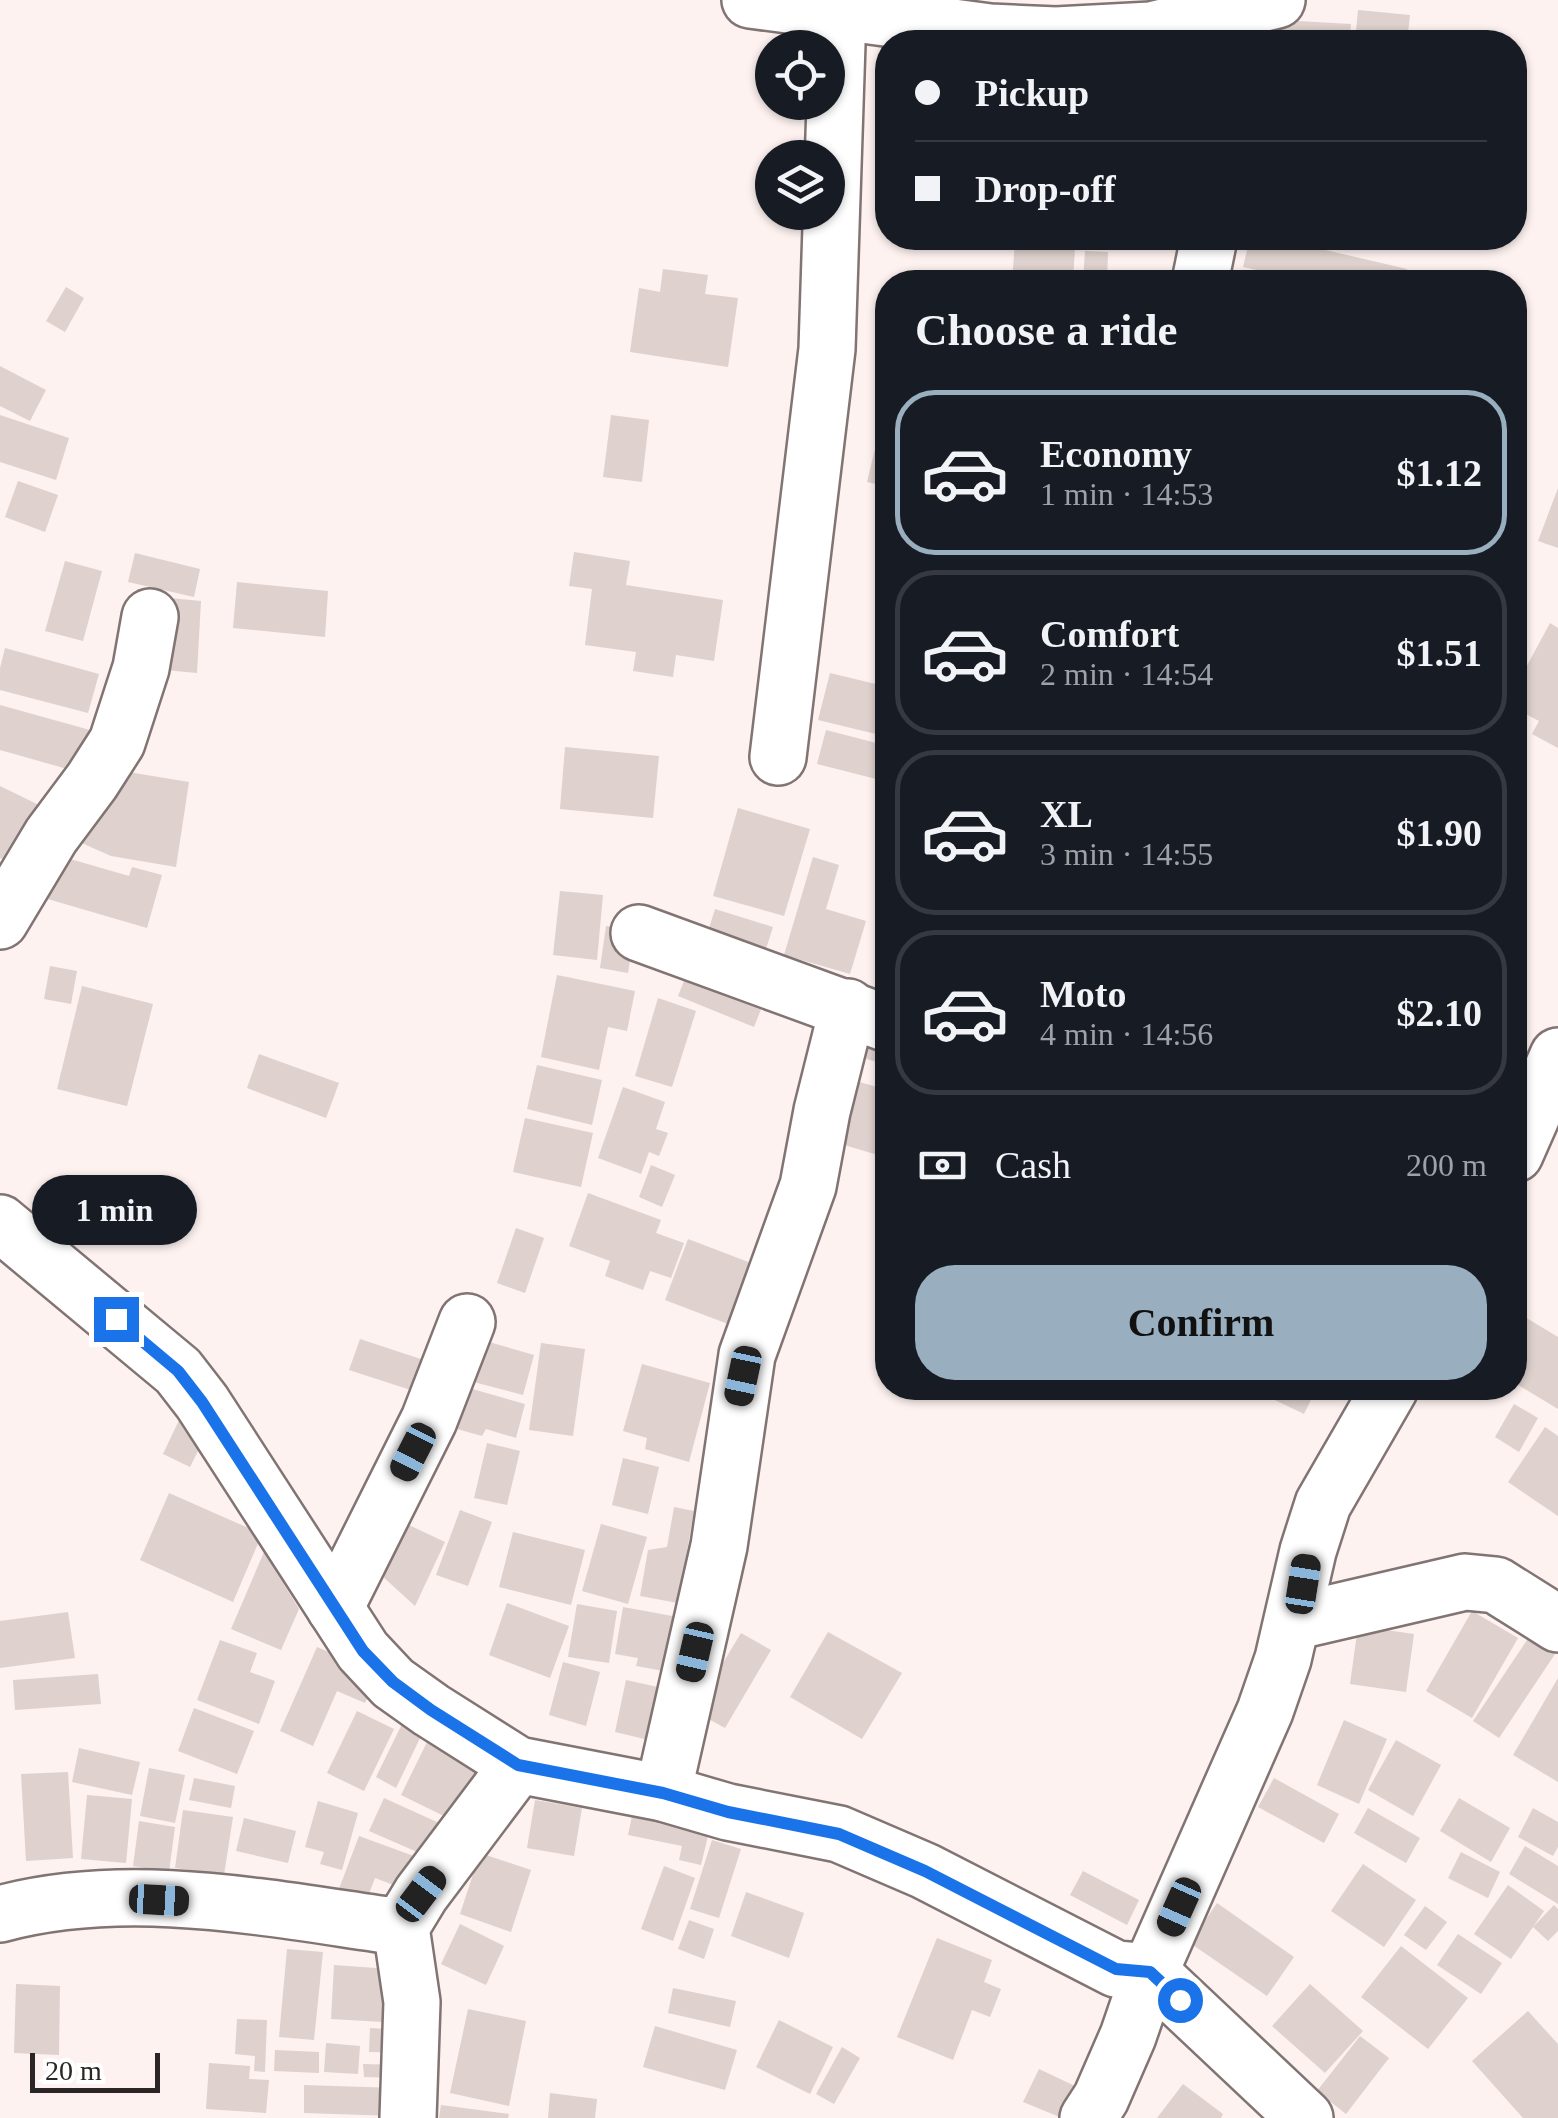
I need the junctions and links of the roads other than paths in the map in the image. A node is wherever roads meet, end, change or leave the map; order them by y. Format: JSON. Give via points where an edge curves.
{"nodes":[{"id":1,"x":750,"y":0,"type":"edge"},
{"id":2,"x":1277,"y":0,"type":"edge"},
{"id":3,"x":838,"y":13,"type":"junction"},
{"id":4,"x":1217,"y":29,"type":"edge"},
{"id":5,"x":974,"y":30,"type":"edge"},
{"id":6,"x":1152,"y":30,"type":"edge"},
{"id":7,"x":150,"y":617,"type":"dead end"},
{"id":8,"x":778,"y":757,"type":"dead end"},
{"id":9,"x":0,"y":921,"type":"edge"},
{"id":10,"x":640,"y":933,"type":"dead end"},
{"id":11,"x":868,"y":1015,"type":"edge"},
{"id":12,"x":1558,"y":1056,"type":"edge"},
{"id":13,"x":1527,"y":1127,"type":"edge"},
{"id":14,"x":0,"y":1223,"type":"edge"},
{"id":15,"x":467,"y":1322,"type":"dead end"},
{"id":16,"x":1383,"y":1400,"type":"edge"},
{"id":17,"x":335,"y":1608,"type":"junction"},
{"id":18,"x":1293,"y":1622,"type":"junction"},
{"id":19,"x":1558,"y":1624,"type":"edge"},
{"id":20,"x":518,"y":1765,"type":"junction"},
{"id":21,"x":663,"y":1793,"type":"junction"},
{"id":22,"x":0,"y":1914,"type":"edge"},
{"id":23,"x":401,"y":1928,"type":"junction"},
{"id":24,"x":1150,"y":1972,"type":"junction"},
{"id":25,"x":408,"y":2118,"type":"edge"},
{"id":26,"x":1088,"y":2118,"type":"edge"},
{"id":27,"x":1305,"y":2118,"type":"edge"}],
"edges":[{"from":1,"to":3,"type":"street"},
{"from":2,"to":4,"type":"street"},
{"from":3,"to":5,"type":"street"},
{"from":3,"to":8,"type":"street","via":[[828,349]]},
{"from":4,"to":6,"type":"street"},
{"from":7,"to":9,"type":"street","via":[[117,742]]},
{"from":10,"to":11,"type":"street"},
{"from":11,"to":21,"type":"street","via":[[822,1111],[808,1186],[747,1356],[719,1546]]},
{"from":12,"to":13,"type":"street"},
{"from":14,"to":17,"type":"street","via":[[178,1371]]},
{"from":15,"to":17,"type":"street","via":[[429,1420]]},
{"from":16,"to":18,"type":"street","via":[[1323,1504]]},
{"from":17,"to":20,"type":"street","via":[[393,1682]]},
{"from":18,"to":19,"type":"street","via":[[1465,1582],[1496,1585]]},
{"from":18,"to":24,"type":"street","via":[[1264,1711]]},
{"from":20,"to":21,"type":"street"},
{"from":20,"to":23,"type":"street"},
{"from":21,"to":24,"type":"street","via":[[839,1834],[1116,1969]]},
{"from":22,"to":23,"type":"street","via":[[93,1897],[225,1903]]},
{"from":23,"to":25,"type":"street","via":[[412,2002]]},
{"from":24,"to":26,"type":"street"},
{"from":24,"to":27,"type":"street"}]}
